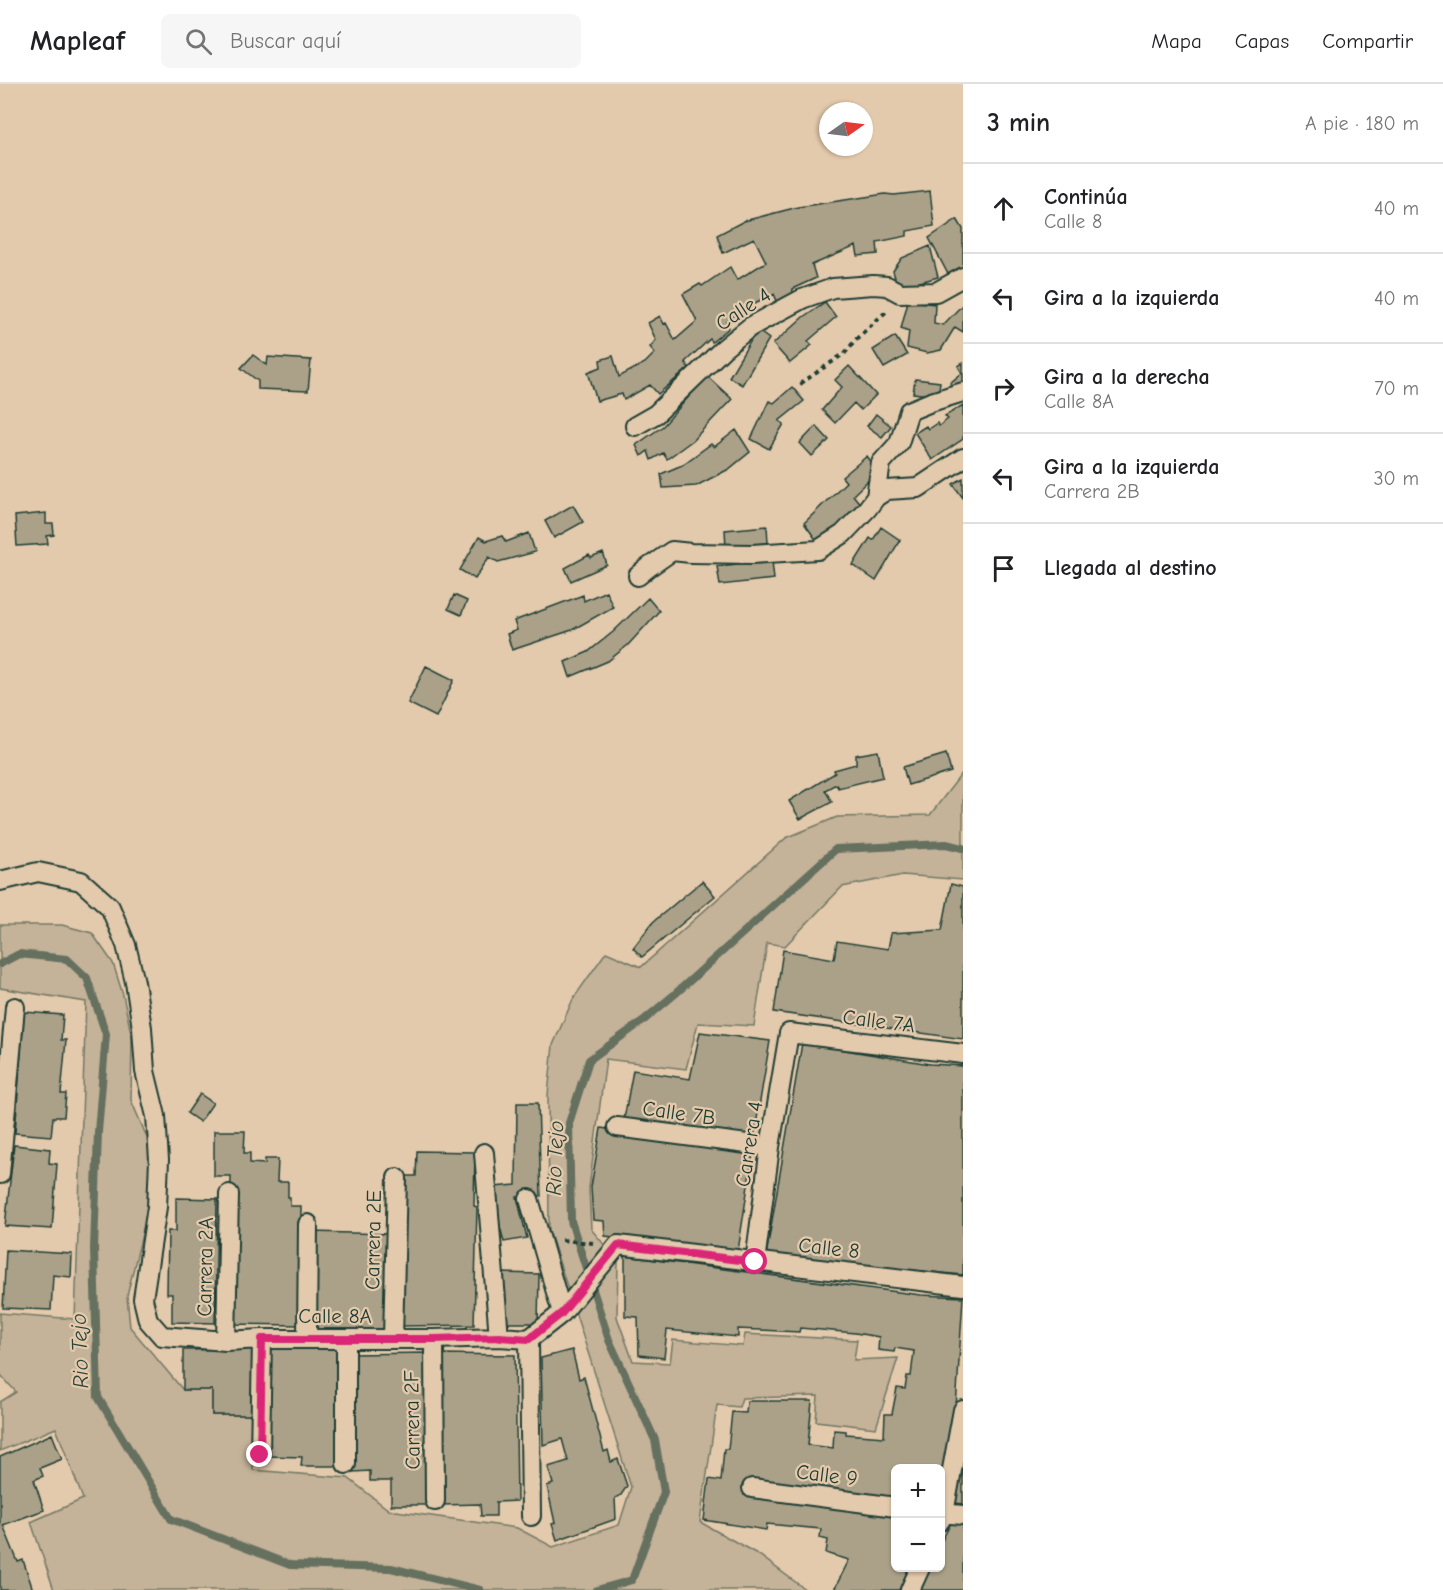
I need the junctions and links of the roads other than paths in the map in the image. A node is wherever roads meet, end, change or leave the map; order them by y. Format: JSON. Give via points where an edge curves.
{"nodes":[{"id":1,"x":963,"y":277,"type":"edge"},
{"id":2,"x":963,"y":393,"type":"edge"},
{"id":3,"x":635,"y":426,"type":"dead end"},
{"id":4,"x":963,"y":458,"type":"edge"},
{"id":5,"x":876,"y":496,"type":"junction"},
{"id":6,"x":638,"y":576,"type":"dead end"},
{"id":7,"x":0,"y":881,"type":"edge"},
{"id":8,"x":15,"y":1007,"type":"dead end"},
{"id":9,"x":789,"y":1033,"type":"joint"},
{"id":10,"x":963,"y":1054,"type":"edge"},
{"id":11,"x":3,"y":1114,"type":"edge"},
{"id":12,"x":617,"y":1127,"type":"dead end"},
{"id":13,"x":770,"y":1147,"type":"junction"},
{"id":14,"x":484,"y":1153,"type":"dead end"},
{"id":15,"x":0,"y":1174,"type":"edge"},
{"id":16,"x":397,"y":1178,"type":"dead end"},
{"id":17,"x":229,"y":1194,"type":"dead end"},
{"id":18,"x":529,"y":1199,"type":"dead end"},
{"id":19,"x":308,"y":1224,"type":"dead end"},
{"id":20,"x":755,"y":1262,"type":"junction"},
{"id":21,"x":963,"y":1286,"type":"edge"},
{"id":22,"x":566,"y":1308,"type":"junction"},
{"id":23,"x":499,"y":1337,"type":"junction"},
{"id":24,"x":393,"y":1338,"type":"junction"},
{"id":25,"x":262,"y":1339,"type":"junction"},
{"id":26,"x":307,"y":1339,"type":"junction"},
{"id":27,"x":345,"y":1339,"type":"junction"},
{"id":28,"x":434,"y":1339,"type":"junction"},
{"id":29,"x":529,"y":1339,"type":"junction"},
{"id":30,"x":226,"y":1341,"type":"junction"},
{"id":31,"x":963,"y":1410,"type":"edge"},
{"id":32,"x":260,"y":1455,"type":"dead end"},
{"id":33,"x":346,"y":1464,"type":"dead end"},
{"id":34,"x":752,"y":1488,"type":"dead end"},
{"id":35,"x":435,"y":1501,"type":"dead end"},
{"id":36,"x":945,"y":1501,"type":"edge"},
{"id":37,"x":891,"y":1506,"type":"edge"},
{"id":38,"x":963,"y":1515,"type":"edge"},
{"id":39,"x":531,"y":1516,"type":"dead end"},
{"id":40,"x":945,"y":1516,"type":"edge"},
{"id":41,"x":918,"y":1572,"type":"edge"},
{"id":42,"x":910,"y":1590,"type":"edge"}],
"edges":[{"from":1,"to":3,"type":"street","name":"Calle 4","via":[[936,292],[900,293],[887,286],[873,285],[833,288],[802,299],[750,327],[656,414]]},
{"from":2,"to":5,"type":"street","via":[[909,411],[899,443],[881,463]]},
{"from":4,"to":5,"type":"street","via":[[918,488],[887,490]]},
{"from":5,"to":6,"type":"street","via":[[843,534],[818,550],[752,554],[672,551]]},
{"from":7,"to":30,"type":"street","name":"Calle 8A","via":[[38,872],[81,881],[111,907],[135,982],[145,1071],[156,1116],[157,1207],[142,1299],[148,1320],[162,1336]]},
{"from":8,"to":11,"type":"street"},
{"from":9,"to":10,"type":"street","name":"Calle 7A"},
{"from":9,"to":13,"type":"street","name":"Carrera 4"},
{"from":11,"to":15,"type":"street"},
{"from":12,"to":13,"type":"street","name":"Calle 7B"},
{"from":13,"to":20,"type":"street","name":"Carrera 4"},
{"from":14,"to":23,"type":"street"},
{"from":16,"to":24,"type":"street","name":"Carrera 2E"},
{"from":17,"to":30,"type":"street","name":"Carrera 2A"},
{"from":18,"to":22,"type":"street"},
{"from":19,"to":26,"type":"street"},
{"from":20,"to":21,"type":"street","name":"Calle 8"},
{"from":20,"to":22,"type":"street","name":"Calle 8","via":[[607,1249]]},
{"from":22,"to":29,"type":"street"},
{"from":23,"to":28,"type":"street","name":"Calle 8A"},
{"from":23,"to":29,"type":"street","name":"Calle 8A"},
{"from":24,"to":27,"type":"street","name":"Calle 8A"},
{"from":24,"to":28,"type":"street","name":"Calle 8A"},
{"from":25,"to":26,"type":"street","name":"Calle 8A"},
{"from":25,"to":30,"type":"street","name":"Calle 8A"},
{"from":25,"to":32,"type":"street"},
{"from":26,"to":27,"type":"street","name":"Calle 8A"},
{"from":27,"to":33,"type":"street"},
{"from":28,"to":35,"type":"street","name":"Carrera 2F"},
{"from":29,"to":39,"type":"street"},
{"from":31,"to":36,"type":"street"},
{"from":34,"to":37,"type":"street","name":"Calle 9"},
{"from":38,"to":40,"type":"street"},
{"from":41,"to":42,"type":"street"}]}
